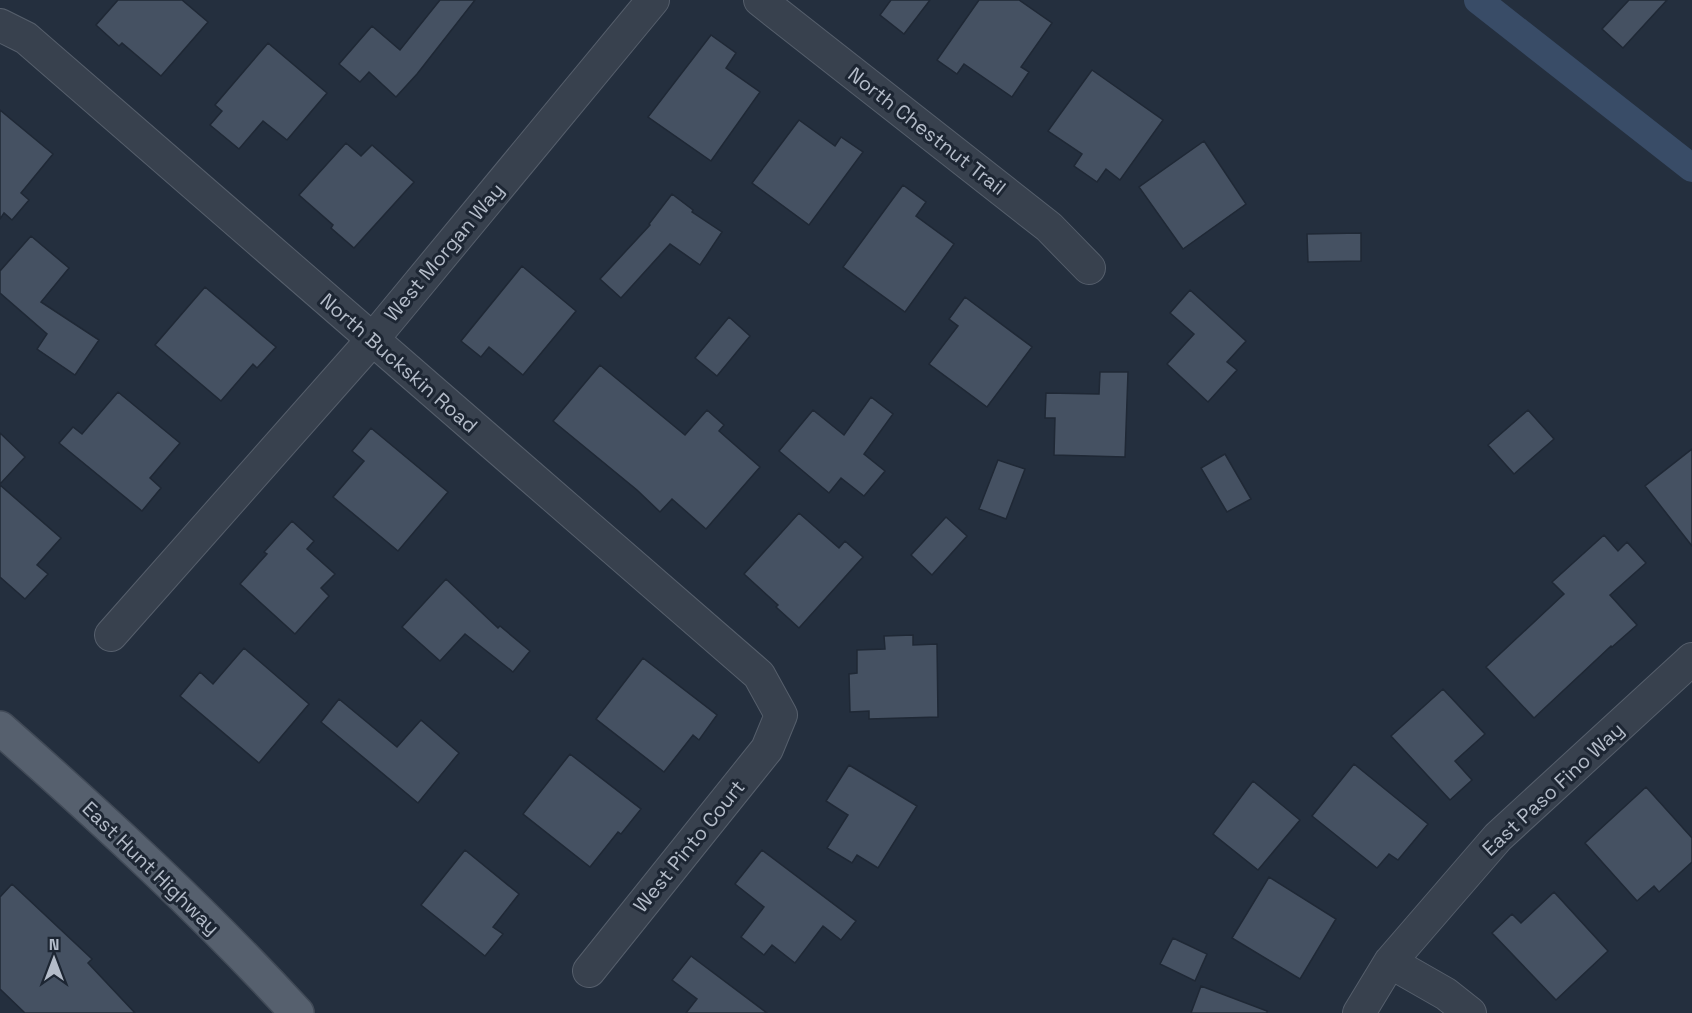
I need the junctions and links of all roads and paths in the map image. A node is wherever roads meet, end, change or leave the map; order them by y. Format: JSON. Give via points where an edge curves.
{"nodes":[{"id":1,"x":653,"y":0,"type":"edge"},
{"id":2,"x":760,"y":0,"type":"edge"},
{"id":3,"x":0,"y":25,"type":"edge"},
{"id":4,"x":1089,"y":268,"type":"dead end"},
{"id":5,"x":372,"y":340,"type":"junction"},
{"id":6,"x":111,"y":635,"type":"dead end"},
{"id":7,"x":1692,"y":659,"type":"edge"},
{"id":8,"x":781,"y":715,"type":"joint"},
{"id":9,"x":0,"y":728,"type":"edge"},
{"id":10,"x":1390,"y":962,"type":"junction"},
{"id":11,"x":589,"y":971,"type":"dead end"},
{"id":12,"x":297,"y":1013,"type":"edge"},
{"id":13,"x":1359,"y":1013,"type":"edge"},
{"id":14,"x":1470,"y":1013,"type":"edge"}],
"edges":[{"from":1,"to":5,"type":"street","name":"West Morgan Way"},
{"from":2,"to":4,"type":"street","name":"North Chestnut Trail","via":[[1049,227]]},
{"from":3,"to":5,"type":"street","name":"North Buckskin Road","via":[[26,38]]},
{"from":5,"to":6,"type":"street","name":"West Morgan Way"},
{"from":5,"to":8,"type":"street","name":"North Buckskin Road","via":[[759,675]]},
{"from":7,"to":10,"type":"street","name":"East Paso Fino Way","via":[[1498,837]]},
{"from":8,"to":11,"type":"street","name":"West Pinto Court","via":[[767,749]]},
{"from":9,"to":12,"type":"main road","name":"East Hunt Highway","via":[[92,808]]},
{"from":10,"to":13,"type":"street","name":"East Paso Fino Way"},
{"from":10,"to":14,"type":"street","via":[[1446,994]]}]}
